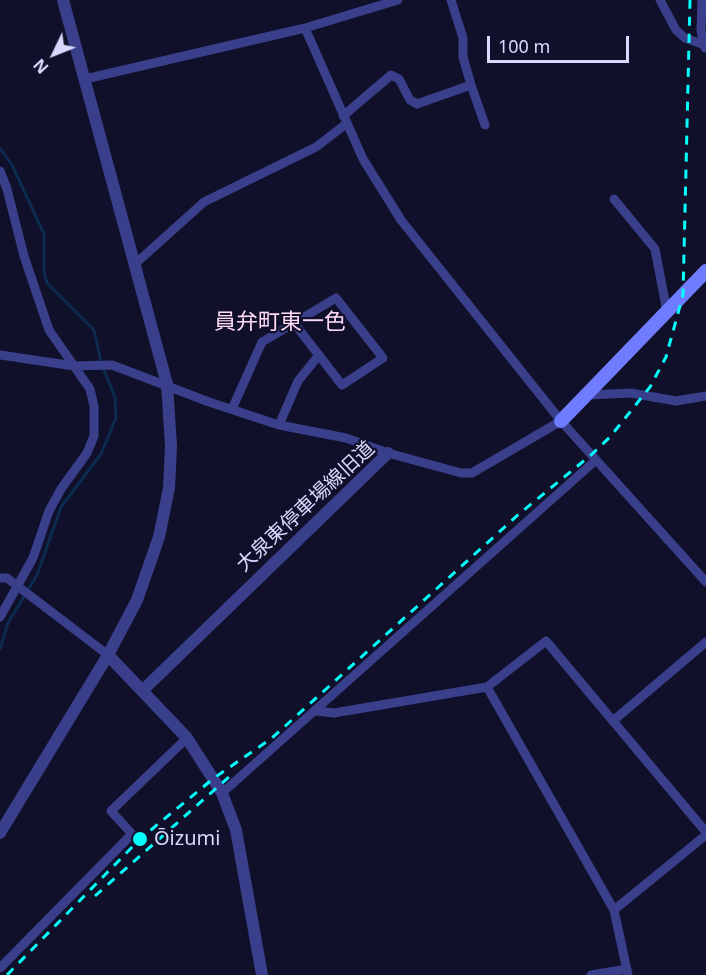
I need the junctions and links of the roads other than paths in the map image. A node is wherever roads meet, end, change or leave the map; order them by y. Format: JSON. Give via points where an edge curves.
{"nodes":[{"id":1,"x":63,"y":0,"type":"edge"},
{"id":2,"x":398,"y":0,"type":"edge"},
{"id":3,"x":451,"y":0,"type":"edge"},
{"id":4,"x":660,"y":0,"type":"edge"},
{"id":5,"x":702,"y":0,"type":"edge"},
{"id":6,"x":305,"y":28,"type":"junction"},
{"id":7,"x":704,"y":46,"type":"edge"},
{"id":8,"x":85,"y":80,"type":"junction"},
{"id":9,"x":471,"y":85,"type":"junction"},
{"id":10,"x":344,"y":120,"type":"junction"},
{"id":11,"x":485,"y":125,"type":"dead end"},
{"id":12,"x":0,"y":171,"type":"edge"},
{"id":13,"x":614,"y":199,"type":"dead end"},
{"id":14,"x":135,"y":264,"type":"junction"},
{"id":15,"x":706,"y":271,"type":"edge"},
{"id":16,"x":667,"y":312,"type":"junction"},
{"id":17,"x":294,"y":323,"type":"junction"},
{"id":18,"x":0,"y":355,"type":"edge"},
{"id":19,"x":319,"y":355,"type":"junction"},
{"id":20,"x":74,"y":366,"type":"junction"},
{"id":21,"x":167,"y":384,"type":"junction"},
{"id":22,"x":588,"y":395,"type":"junction"},
{"id":23,"x":706,"y":396,"type":"edge"},
{"id":24,"x":232,"y":409,"type":"junction"},
{"id":25,"x":561,"y":421,"type":"junction"},
{"id":26,"x":279,"y":425,"type":"junction"},
{"id":27,"x":388,"y":453,"type":"junction"},
{"id":28,"x":596,"y":460,"type":"junction"},
{"id":29,"x":0,"y":578,"type":"edge"},
{"id":30,"x":706,"y":582,"type":"edge"},
{"id":31,"x":18,"y":587,"type":"junction"},
{"id":32,"x":0,"y":617,"type":"edge"},
{"id":33,"x":706,"y":642,"type":"edge"},
{"id":34,"x":108,"y":655,"type":"junction"},
{"id":35,"x":487,"y":687,"type":"junction"},
{"id":36,"x":142,"y":691,"type":"junction"},
{"id":37,"x":317,"y":711,"type":"junction"},
{"id":38,"x":614,"y":720,"type":"junction"},
{"id":39,"x":187,"y":738,"type":"junction"},
{"id":40,"x":222,"y":793,"type":"junction"},
{"id":41,"x":0,"y":833,"type":"edge"},
{"id":42,"x":706,"y":833,"type":"edge"},
{"id":43,"x":614,"y":910,"type":"junction"},
{"id":44,"x":0,"y":968,"type":"edge"},
{"id":45,"x":627,"y":972,"type":"edge"},
{"id":46,"x":262,"y":975,"type":"edge"},
{"id":47,"x":591,"y":975,"type":"edge"}],
"edges":[{"from":1,"to":8,"type":"street"},
{"from":2,"to":6,"type":"street"},
{"from":3,"to":9,"type":"street","via":[[464,38],[463,57]]},
{"from":4,"to":7,"type":"street","via":[[676,30]]},
{"from":5,"to":7,"type":"street"},
{"from":6,"to":8,"type":"street"},
{"from":6,"to":10,"type":"street"},
{"from":8,"to":14,"type":"street"},
{"from":9,"to":10,"type":"street","via":[[417,104],[410,100],[399,79],[391,75]]},
{"from":9,"to":11,"type":"street"},
{"from":10,"to":14,"type":"street","via":[[316,147],[204,202]]},
{"from":10,"to":25,"type":"street","via":[[401,220]]},
{"from":12,"to":20,"type":"street","via":[[49,330]]},
{"from":13,"to":16,"type":"street","via":[[655,249]]},
{"from":14,"to":21,"type":"street"},
{"from":15,"to":16,"type":"main road"},
{"from":16,"to":22,"type":"main road"},
{"from":17,"to":19,"type":"street"},
{"from":17,"to":19,"type":"street","via":[[336,298],[383,358],[342,385]]},
{"from":17,"to":24,"type":"street","via":[[261,342]]},
{"from":18,"to":20,"type":"street"},
{"from":19,"to":26,"type":"street","via":[[298,381]]},
{"from":20,"to":21,"type":"street","via":[[106,364]]},
{"from":20,"to":31,"type":"street","via":[[90,389],[94,436],[49,511]]},
{"from":21,"to":24,"type":"street"},
{"from":21,"to":34,"type":"street","via":[[169,488],[159,537],[137,600]]},
{"from":22,"to":23,"type":"street","via":[[631,393],[676,401]]},
{"from":22,"to":25,"type":"main road"},
{"from":24,"to":26,"type":"street"},
{"from":25,"to":27,"type":"street","name":"大泉東停車場線旧道","via":[[468,474]]},
{"from":25,"to":28,"type":"street"},
{"from":26,"to":27,"type":"street","via":[[346,438]]},
{"from":27,"to":36,"type":"street","name":"大泉東停車場線旧道"},
{"from":28,"to":30,"type":"street"},
{"from":28,"to":37,"type":"street"},
{"from":29,"to":31,"type":"street","via":[[7,578]]},
{"from":31,"to":32,"type":"street"},
{"from":31,"to":34,"type":"street"},
{"from":33,"to":38,"type":"street"},
{"from":34,"to":36,"type":"street"},
{"from":34,"to":41,"type":"street"},
{"from":35,"to":37,"type":"street","via":[[334,714]]},
{"from":35,"to":38,"type":"street","via":[[546,641]]},
{"from":35,"to":43,"type":"street"},
{"from":36,"to":39,"type":"street"},
{"from":37,"to":40,"type":"street"},
{"from":38,"to":42,"type":"street"},
{"from":39,"to":40,"type":"street"},
{"from":39,"to":44,"type":"street","via":[[111,811],[132,834]]},
{"from":40,"to":46,"type":"street","via":[[236,830]]},
{"from":42,"to":43,"type":"street"},
{"from":43,"to":45,"type":"street"},
{"from":45,"to":47,"type":"street"}]}
